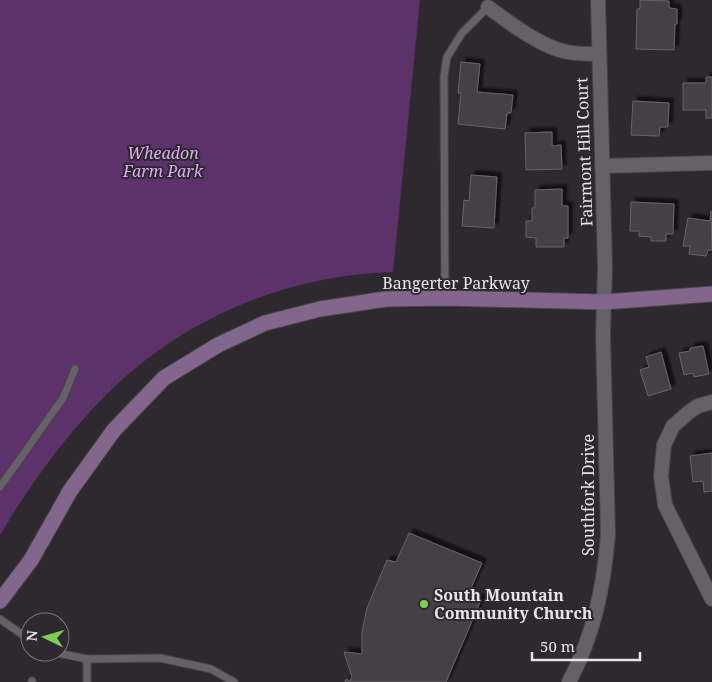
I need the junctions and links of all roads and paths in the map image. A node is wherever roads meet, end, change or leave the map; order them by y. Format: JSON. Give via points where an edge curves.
{"nodes":[{"id":1,"x":598,"y":0,"type":"edge"},
{"id":2,"x":488,"y":8,"type":"joint"},
{"id":3,"x":599,"y":54,"type":"junction"},
{"id":4,"x":712,"y":164,"type":"edge"},
{"id":5,"x":602,"y":166,"type":"junction"},
{"id":6,"x":712,"y":294,"type":"edge"},
{"id":7,"x":445,"y":298,"type":"junction"},
{"id":8,"x":604,"y":302,"type":"junction"},
{"id":9,"x":75,"y":369,"type":"dead end"},
{"id":10,"x":712,"y":402,"type":"edge"},
{"id":11,"x":0,"y":487,"type":"edge"},
{"id":12,"x":712,"y":599,"type":"edge"},
{"id":13,"x":0,"y":601,"type":"edge"},
{"id":14,"x":0,"y":619,"type":"edge"},
{"id":15,"x":20,"y":633,"type":"edge"},
{"id":16,"x":70,"y":656,"type":"edge"},
{"id":17,"x":87,"y":659,"type":"junction"},
{"id":18,"x":87,"y":682,"type":"edge"},
{"id":19,"x":234,"y":682,"type":"edge"},
{"id":20,"x":569,"y":682,"type":"edge"}],
"edges":[{"from":1,"to":3,"type":"street","name":"Fairmont Hill Court"},
{"from":2,"to":3,"type":"street","via":[[519,30],[556,49]]},
{"from":2,"to":7,"type":"lane","via":[[462,33],[447,57],[444,76]]},
{"from":3,"to":5,"type":"street","name":"Fairmont Hill Court"},
{"from":4,"to":5,"type":"street"},
{"from":5,"to":8,"type":"street","name":"Fairmont Hill Court"},
{"from":6,"to":8,"type":"main road","name":"Bangerter Parkway"},
{"from":7,"to":8,"type":"main road","name":"Bangerter Parkway"},
{"from":7,"to":13,"type":"main road","name":"Bangerter Parkway","via":[[386,298],[320,309],[265,323],[218,345],[164,378],[114,430],[70,492],[31,560]]},
{"from":8,"to":20,"type":"street","name":"Southfork Drive","via":[[606,564],[595,620]]},
{"from":9,"to":11,"type":"lane","via":[[63,398]]},
{"from":10,"to":12,"type":"street","via":[[698,406],[674,426],[664,445],[660,476],[665,505]]},
{"from":14,"to":15,"type":"lane"},
{"from":16,"to":17,"type":"lane"},
{"from":17,"to":18,"type":"lane"},
{"from":17,"to":19,"type":"lane","via":[[160,658],[211,669]]}]}
